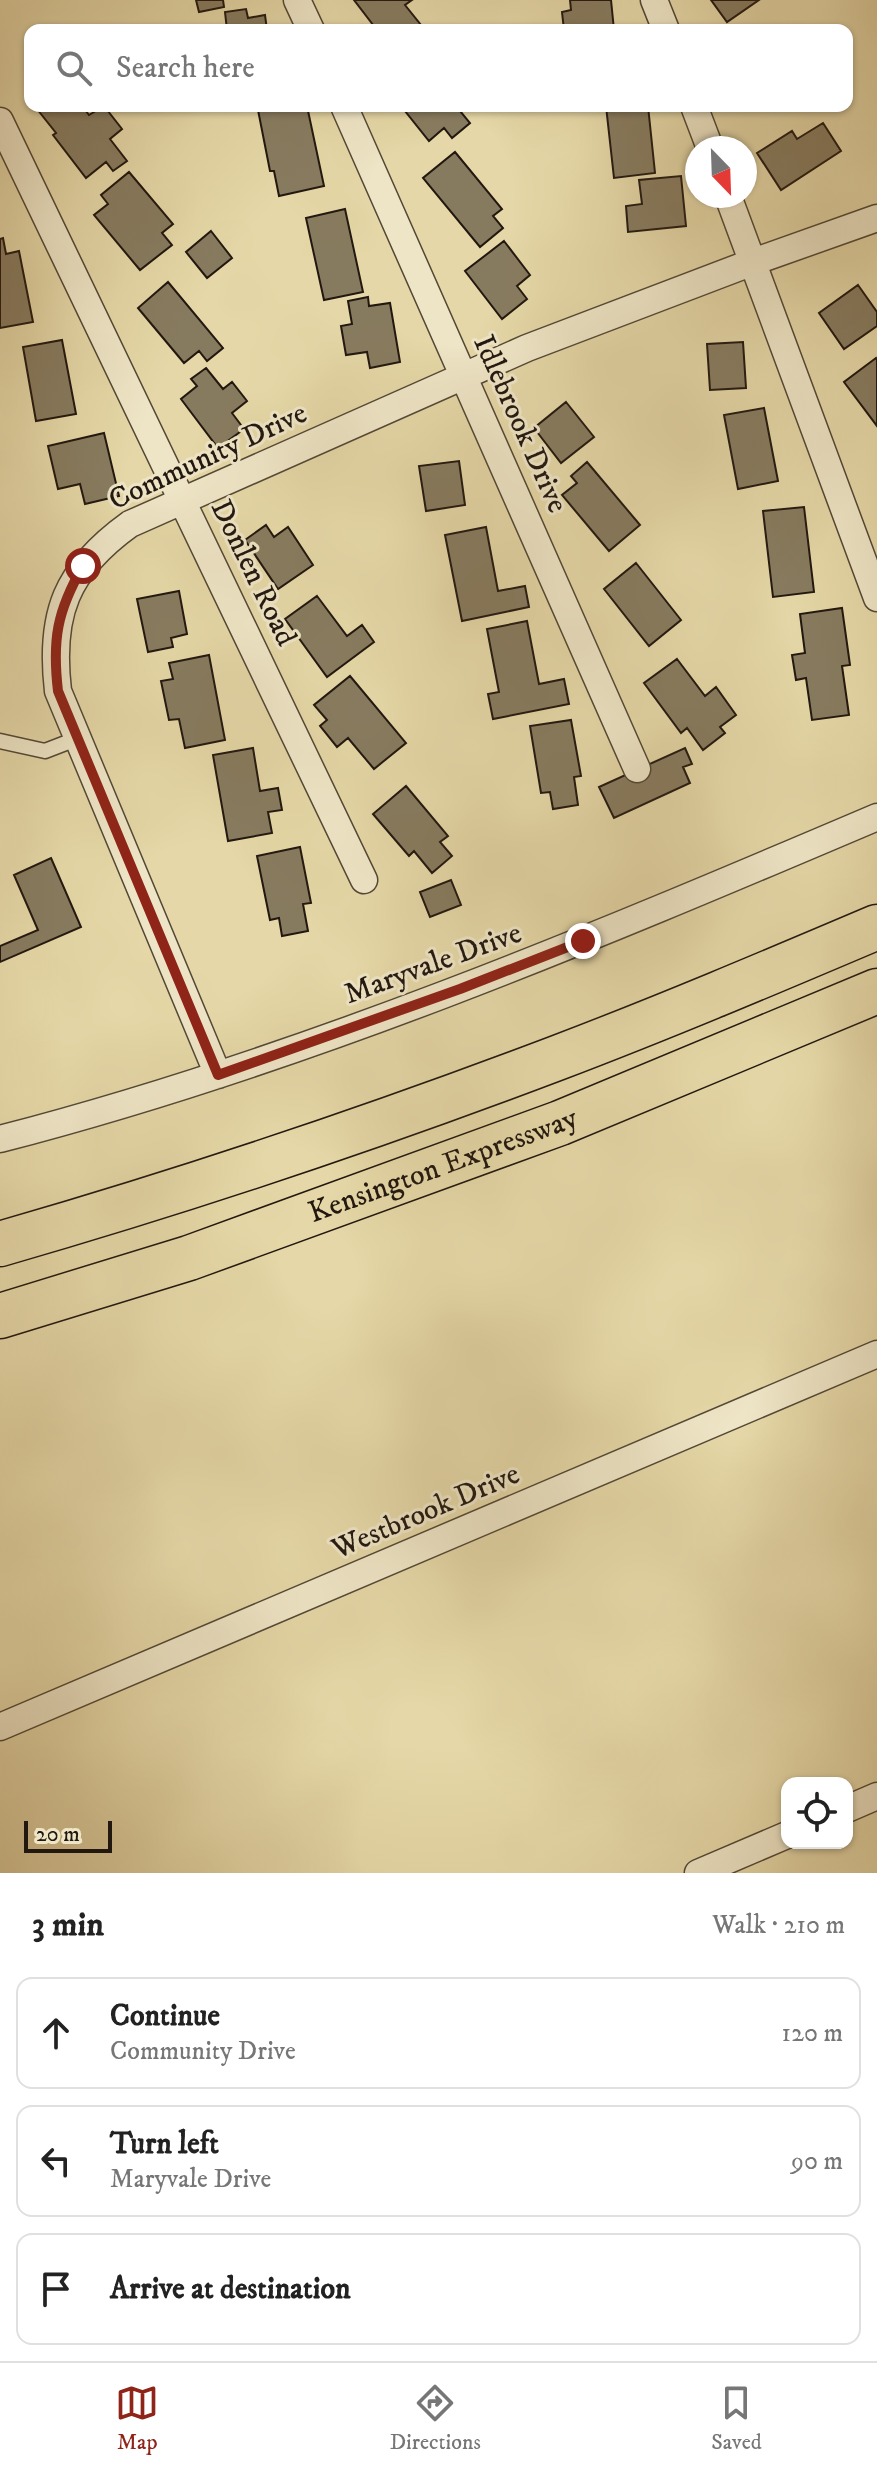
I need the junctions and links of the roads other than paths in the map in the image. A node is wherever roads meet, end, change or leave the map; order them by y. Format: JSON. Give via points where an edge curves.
{"nodes":[{"id":1,"x":297,"y":0,"type":"edge"},
{"id":2,"x":654,"y":0,"type":"edge"},
{"id":3,"x":308,"y":24,"type":"edge"},
{"id":4,"x":664,"y":24,"type":"edge"},
{"id":5,"x":347,"y":112,"type":"edge"},
{"id":6,"x":696,"y":112,"type":"edge"},
{"id":7,"x":0,"y":121,"type":"edge"},
{"id":8,"x":705,"y":136,"type":"edge"},
{"id":9,"x":733,"y":208,"type":"edge"},
{"id":10,"x":877,"y":218,"type":"edge"},
{"id":11,"x":753,"y":262,"type":"junction"},
{"id":12,"x":464,"y":376,"type":"junction"},
{"id":13,"x":183,"y":500,"type":"junction"},
{"id":14,"x":877,"y":598,"type":"edge"},
{"id":15,"x":76,"y":739,"type":"junction"},
{"id":16,"x":0,"y":741,"type":"edge"},
{"id":17,"x":637,"y":769,"type":"dead end"},
{"id":18,"x":877,"y":817,"type":"edge"},
{"id":19,"x":364,"y":880,"type":"dead end"},
{"id":20,"x":877,"y":927,"type":"edge"},
{"id":21,"x":877,"y":991,"type":"edge"},
{"id":22,"x":218,"y":1075,"type":"junction"},
{"id":23,"x":0,"y":1139,"type":"edge"},
{"id":24,"x":0,"y":1244,"type":"edge"},
{"id":25,"x":0,"y":1316,"type":"edge"},
{"id":26,"x":877,"y":1354,"type":"edge"},
{"id":27,"x":0,"y":1727,"type":"edge"},
{"id":28,"x":877,"y":1796,"type":"edge"},
{"id":29,"x":853,"y":1806,"type":"edge"},
{"id":30,"x":781,"y":1838,"type":"edge"},
{"id":31,"x":698,"y":1873,"type":"edge"}],
"edges":[{"from":1,"to":3,"type":"street"},
{"from":2,"to":4,"type":"street"},
{"from":5,"to":12,"type":"street","name":"Idlebrook Drive"},
{"from":6,"to":8,"type":"street"},
{"from":7,"to":13,"type":"street","name":"Donlen Road"},
{"from":9,"to":11,"type":"street"},
{"from":10,"to":11,"type":"street","name":"Community Drive"},
{"from":11,"to":12,"type":"street","name":"Community Drive"},
{"from":11,"to":14,"type":"street"},
{"from":12,"to":13,"type":"street","name":"Community Drive"},
{"from":12,"to":17,"type":"street","name":"Idlebrook Drive"},
{"from":13,"to":15,"type":"street","name":"Community Drive","via":[[130,524],[104,543],[67,593],[54,654],[58,691]]},
{"from":13,"to":19,"type":"street","name":"Donlen Road"},
{"from":15,"to":16,"type":"lane","via":[[45,751]]},
{"from":15,"to":22,"type":"street","name":"Community Drive"},
{"from":18,"to":22,"type":"street","name":"Maryvale Drive","via":[[522,966]]},
{"from":20,"to":24,"type":"highway","name":"Kensington Expressway","via":[[574,1052],[417,1110]]},
{"from":21,"to":25,"type":"highway","name":"Kensington Expressway","via":[[560,1123],[189,1258]]},
{"from":22,"to":23,"type":"street","name":"Maryvale Drive"},
{"from":26,"to":27,"type":"street","name":"Westbrook Drive"},
{"from":28,"to":29,"type":"street"},
{"from":30,"to":31,"type":"street"}]}
